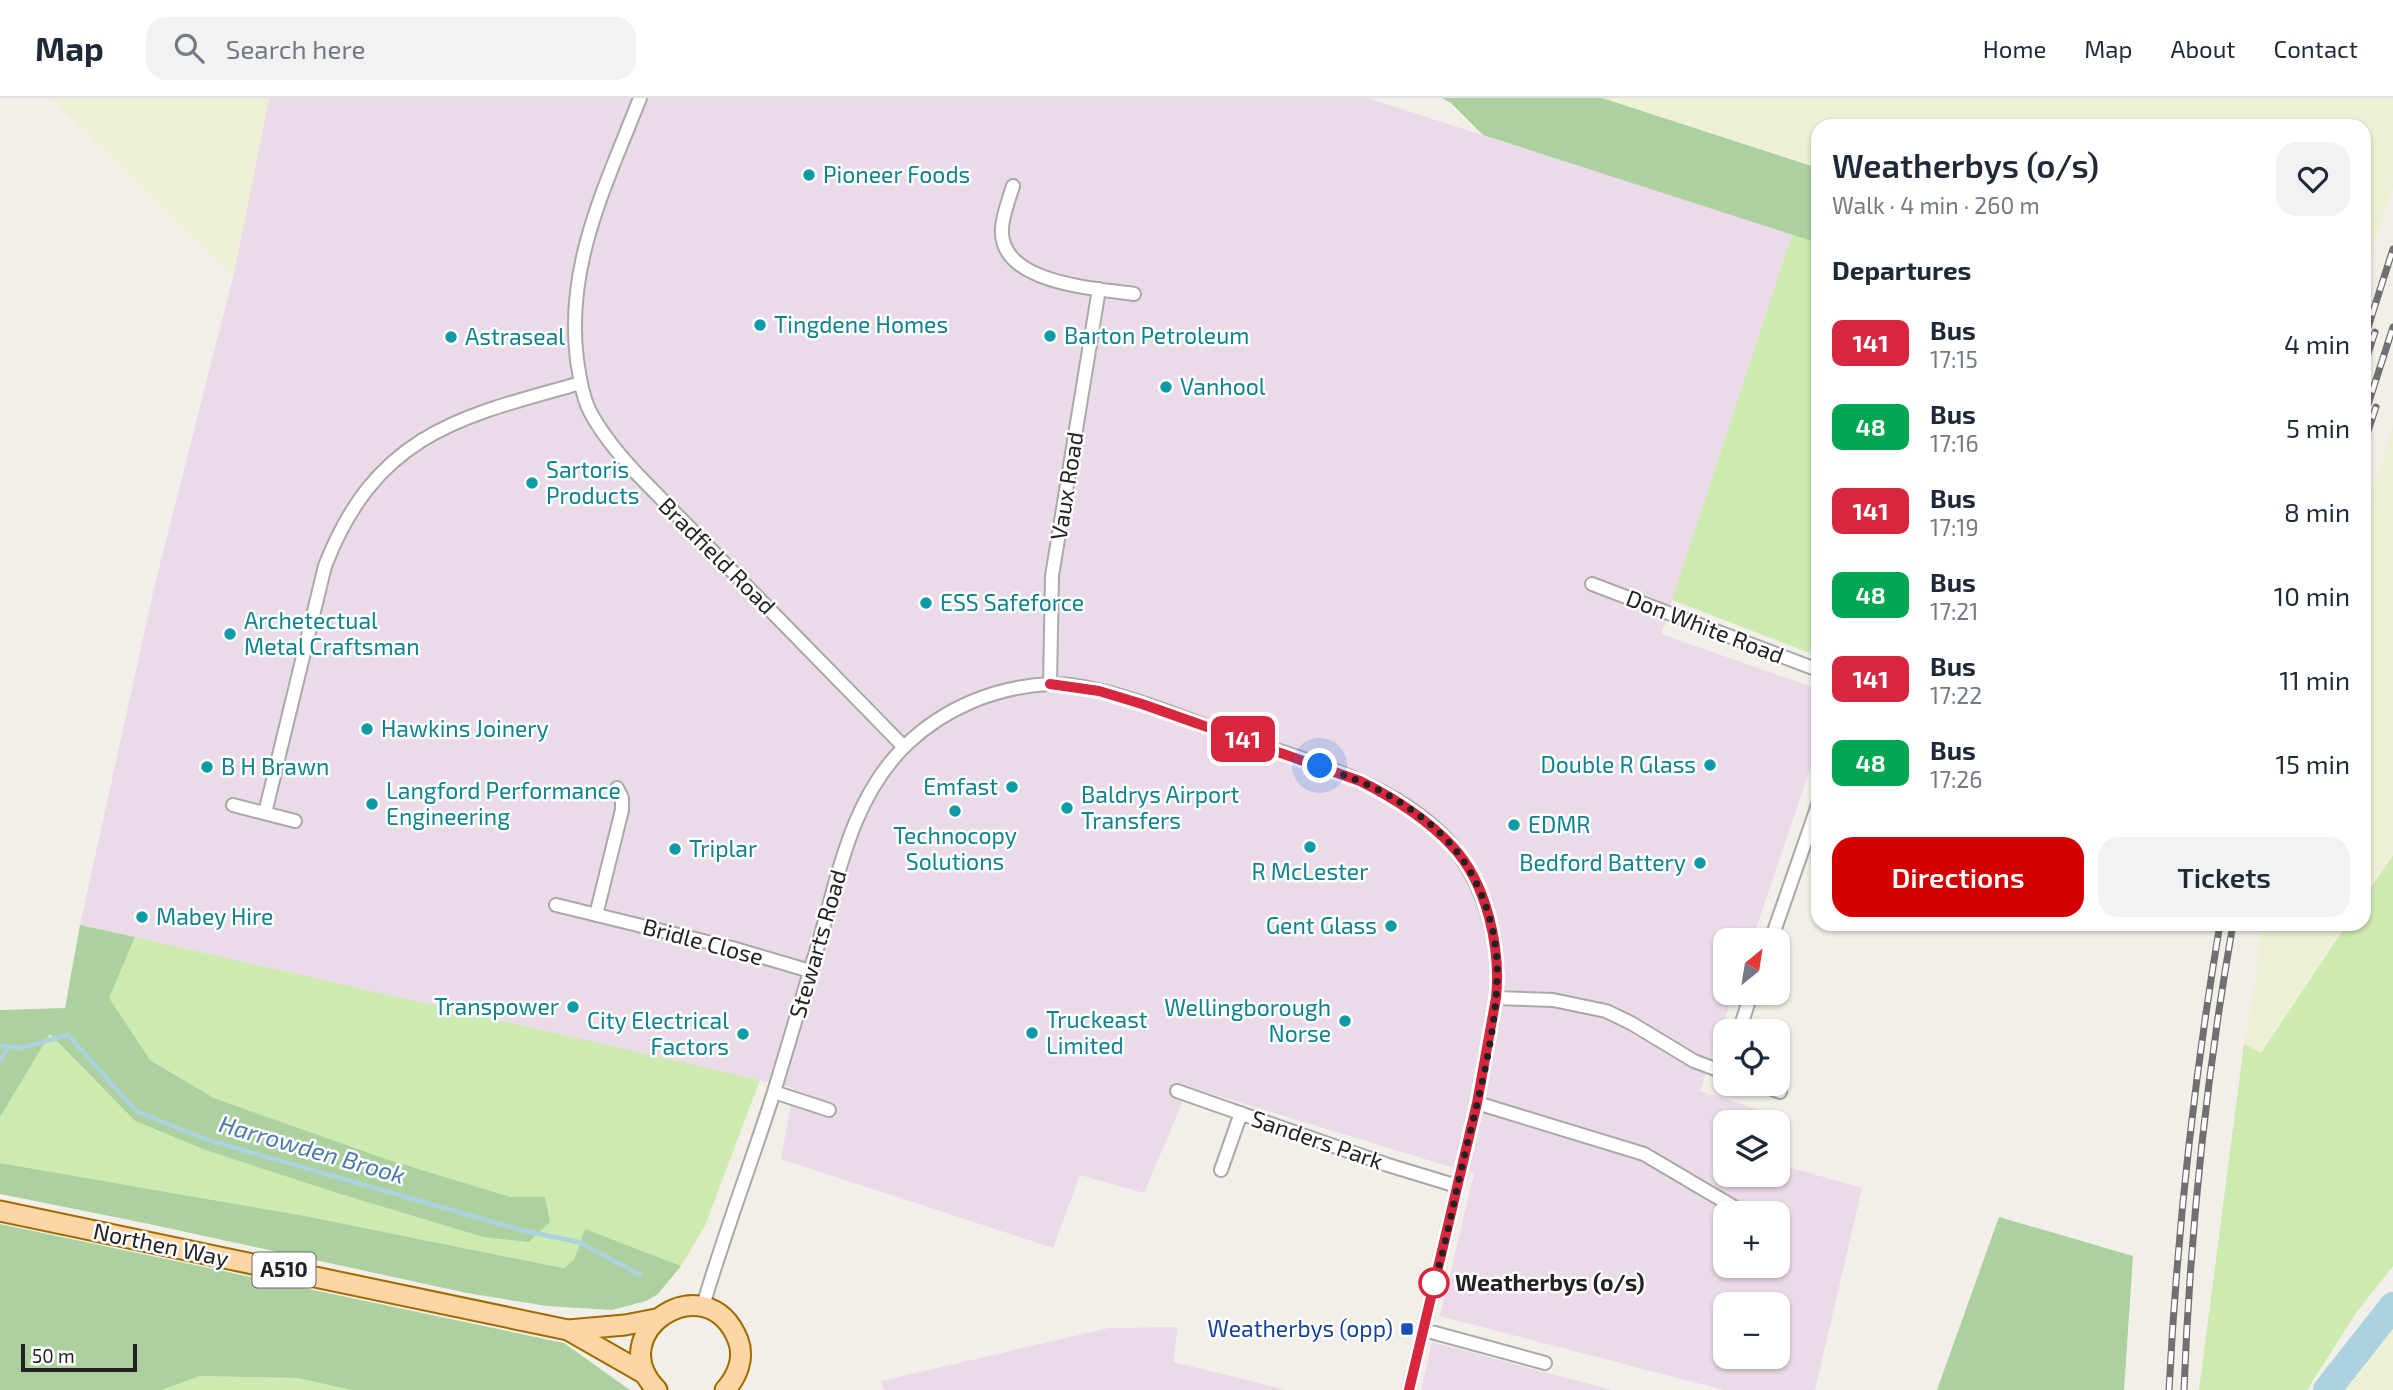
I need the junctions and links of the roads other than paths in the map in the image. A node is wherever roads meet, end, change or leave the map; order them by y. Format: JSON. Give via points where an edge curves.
{"nodes":[{"id":1,"x":640,"y":98,"type":"edge"},
{"id":2,"x":1013,"y":186,"type":"dead end"},
{"id":3,"x":1100,"y":289,"type":"junction"},
{"id":4,"x":1134,"y":294,"type":"dead end"},
{"id":5,"x":581,"y":383,"type":"junction"},
{"id":6,"x":1592,"y":584,"type":"dead end"},
{"id":7,"x":1811,"y":667,"type":"edge"},
{"id":8,"x":1050,"y":684,"type":"junction"},
{"id":9,"x":904,"y":747,"type":"junction"},
{"id":10,"x":617,"y":788,"type":"dead end"},
{"id":11,"x":233,"y":806,"type":"dead end"},
{"id":12,"x":265,"y":813,"type":"junction"},
{"id":13,"x":295,"y":821,"type":"dead end"},
{"id":14,"x":1811,"y":825,"type":"edge"},
{"id":15,"x":556,"y":905,"type":"dead end"},
{"id":16,"x":596,"y":915,"type":"junction"},
{"id":17,"x":1775,"y":928,"type":"edge"},
{"id":18,"x":810,"y":971,"type":"junction"},
{"id":19,"x":1496,"y":998,"type":"junction"},
{"id":20,"x":1713,"y":1067,"type":"edge"},
{"id":21,"x":1177,"y":1091,"type":"dead end"},
{"id":22,"x":774,"y":1092,"type":"junction"},
{"id":23,"x":1477,"y":1103,"type":"junction"},
{"id":24,"x":829,"y":1110,"type":"dead end"},
{"id":25,"x":1241,"y":1113,"type":"junction"},
{"id":26,"x":1221,"y":1170,"type":"dead end"},
{"id":27,"x":1457,"y":1186,"type":"junction"},
{"id":28,"x":1724,"y":1201,"type":"edge"},
{"id":29,"x":0,"y":1211,"type":"edge"},
{"id":30,"x":703,"y":1307,"type":"junction"},
{"id":31,"x":656,"y":1319,"type":"junction"},
{"id":32,"x":568,"y":1329,"type":"junction"},
{"id":33,"x":1424,"y":1330,"type":"junction"},
{"id":34,"x":1545,"y":1363,"type":"dead end"},
{"id":35,"x":651,"y":1384,"type":"edge"},
{"id":36,"x":725,"y":1390,"type":"edge"},
{"id":37,"x":1409,"y":1390,"type":"edge"}],
"edges":[{"from":1,"to":5,"type":"street","name":"Bradfield Road","via":[[581,261],[575,339]]},
{"from":2,"to":3,"type":"street","via":[[1002,227],[1003,243],[1013,260],[1049,279]]},
{"from":3,"to":4,"type":"street"},
{"from":3,"to":8,"type":"street","name":"Vaux Road","via":[[1052,576]]},
{"from":5,"to":9,"type":"street","name":"Bradfield Road","via":[[591,415],[639,476]]},
{"from":5,"to":12,"type":"street","via":[[431,434],[386,466],[359,499],[325,566]]},
{"from":6,"to":7,"type":"street","name":"Don White Road"},
{"from":8,"to":9,"type":"street","name":"Stewarts Road","via":[[968,702],[930,724]]},
{"from":8,"to":19,"type":"street","name":"Stewarts Road","via":[[1099,691],[1142,704],[1360,781],[1410,809],[1454,847],[1480,893],[1494,938]]},
{"from":9,"to":18,"type":"street","name":"Stewarts Road","via":[[864,801],[856,820]]},
{"from":10,"to":16,"type":"street","via":[[622,810]]},
{"from":11,"to":12,"type":"street"},
{"from":12,"to":13,"type":"street"},
{"from":14,"to":17,"type":"street"},
{"from":15,"to":16,"type":"street","name":"Bridle Close"},
{"from":16,"to":18,"type":"street","name":"Bridle Close"},
{"from":18,"to":22,"type":"street","name":"Stewarts Road"},
{"from":19,"to":20,"type":"street","via":[[1553,1000],[1606,1011],[1694,1061]]},
{"from":19,"to":23,"type":"street","name":"Stewarts Road"},
{"from":21,"to":25,"type":"street","name":"Sanders Park"},
{"from":22,"to":24,"type":"street"},
{"from":22,"to":30,"type":"street","name":"Stewarts Road"},
{"from":23,"to":27,"type":"street","name":"Stewarts Road"},
{"from":23,"to":28,"type":"street","via":[[1644,1154]]},
{"from":25,"to":26,"type":"street"},
{"from":25,"to":27,"type":"street","name":"Sanders Park"},
{"from":27,"to":33,"type":"street","name":"Stewarts Road"},
{"from":29,"to":32,"type":"main road","name":"Northen Way","number":"A510"},
{"from":30,"to":31,"type":"main road","name":"Northen Way","via":[[678,1307]]},
{"from":30,"to":36,"type":"main road","via":[[720,1314],[733,1328],[740,1346],[740,1364]]},
{"from":31,"to":32,"type":"main road","name":"Northen Way","number":"A510"},
{"from":31,"to":35,"type":"main road","via":[[642,1345],[641,1359]]},
{"from":32,"to":35,"type":"main road","name":"Northen Way","number":"A510"},
{"from":33,"to":34,"type":"street"},
{"from":33,"to":37,"type":"street","name":"Stewarts Road"}]}
